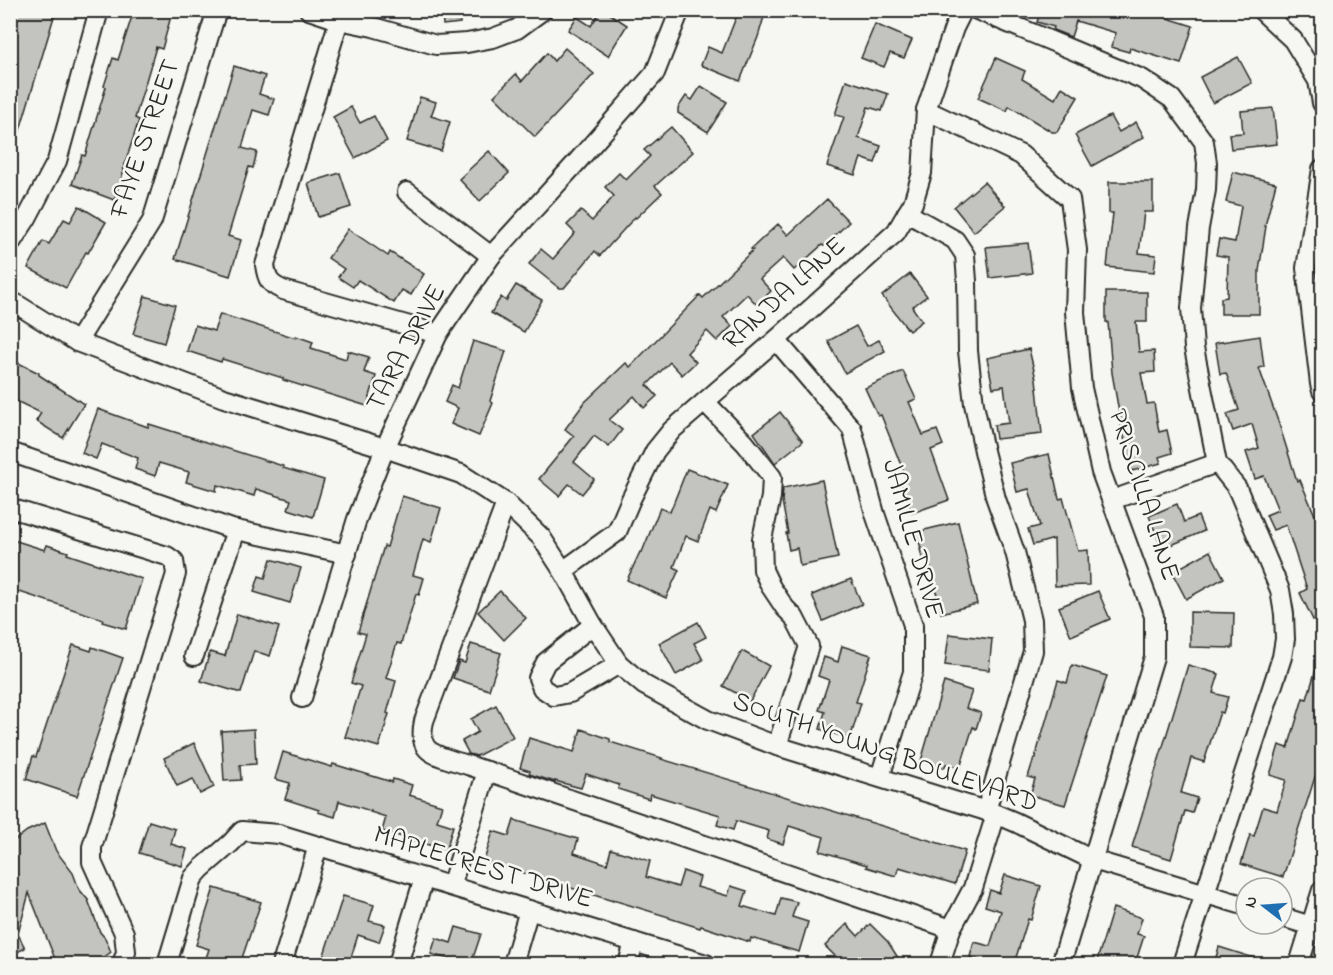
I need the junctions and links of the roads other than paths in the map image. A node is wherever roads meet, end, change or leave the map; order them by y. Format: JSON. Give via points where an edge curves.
{"nodes":[{"id":1,"x":99,"y":10,"type":"edge"},
{"id":2,"x":217,"y":10,"type":"edge"},
{"id":3,"x":309,"y":10,"type":"edge"},
{"id":4,"x":543,"y":10,"type":"edge"},
{"id":5,"x":680,"y":10,"type":"edge"},
{"id":6,"x":963,"y":10,"type":"edge"},
{"id":7,"x":977,"y":10,"type":"edge"},
{"id":8,"x":1261,"y":10,"type":"edge"},
{"id":9,"x":339,"y":20,"type":"junction"},
{"id":10,"x":1323,"y":103,"type":"edge"},
{"id":11,"x":926,"y":110,"type":"junction"},
{"id":12,"x":1323,"y":169,"type":"edge"},
{"id":13,"x":407,"y":192,"type":"dead end"},
{"id":14,"x":908,"y":213,"type":"junction"},
{"id":15,"x":10,"y":244,"type":"edge"},
{"id":16,"x":491,"y":256,"type":"junction"},
{"id":17,"x":10,"y":300,"type":"edge"},
{"id":18,"x":438,"y":334,"type":"junction"},
{"id":19,"x":776,"y":340,"type":"junction"},
{"id":20,"x":77,"y":342,"type":"junction"},
{"id":21,"x":1323,"y":391,"type":"edge"},
{"id":22,"x":705,"y":402,"type":"junction"},
{"id":23,"x":385,"y":448,"type":"junction"},
{"id":24,"x":10,"y":452,"type":"edge"},
{"id":25,"x":1217,"y":463,"type":"junction"},
{"id":26,"x":1112,"y":500,"type":"junction"},
{"id":27,"x":506,"y":503,"type":"junction"},
{"id":28,"x":10,"y":508,"type":"edge"},
{"id":29,"x":236,"y":530,"type":"junction"},
{"id":30,"x":346,"y":554,"type":"junction"},
{"id":31,"x":563,"y":571,"type":"junction"},
{"id":32,"x":593,"y":625,"type":"junction"},
{"id":33,"x":194,"y":656,"type":"dead end"},
{"id":34,"x":620,"y":664,"type":"junction"},
{"id":35,"x":302,"y":698,"type":"dead end"},
{"id":36,"x":777,"y":746,"type":"junction"},
{"id":37,"x":487,"y":771,"type":"junction"},
{"id":38,"x":880,"y":777,"type":"junction"},
{"id":39,"x":991,"y":813,"type":"junction"},
{"id":40,"x":318,"y":846,"type":"junction"},
{"id":41,"x":1093,"y":860,"type":"junction"},
{"id":42,"x":424,"y":878,"type":"junction"},
{"id":43,"x":451,"y":886,"type":"junction"},
{"id":44,"x":1323,"y":890,"type":"edge"},
{"id":45,"x":1204,"y":894,"type":"junction"},
{"id":46,"x":1234,"y":903,"type":"edge"},
{"id":47,"x":529,"y":910,"type":"junction"},
{"id":48,"x":1294,"y":921,"type":"edge"},
{"id":49,"x":1317,"y":928,"type":"edge"},
{"id":50,"x":951,"y":929,"type":"junction"},
{"id":51,"x":634,"y":942,"type":"junction"},
{"id":52,"x":122,"y":964,"type":"edge"},
{"id":53,"x":167,"y":964,"type":"edge"},
{"id":54,"x":282,"y":964,"type":"edge"},
{"id":55,"x":398,"y":964,"type":"edge"},
{"id":56,"x":513,"y":964,"type":"edge"},
{"id":57,"x":628,"y":964,"type":"edge"},
{"id":58,"x":706,"y":964,"type":"edge"},
{"id":59,"x":940,"y":964,"type":"edge"},
{"id":60,"x":1061,"y":964,"type":"edge"},
{"id":61,"x":1182,"y":964,"type":"edge"},
{"id":62,"x":1299,"y":964,"type":"edge"}],
"edges":[{"from":1,"to":15,"type":"street","via":[[57,161]]},
{"from":2,"to":20,"type":"street","name":"FAYE STREET","via":[[152,221]]},
{"from":3,"to":9,"type":"street"},
{"from":4,"to":9,"type":"street","via":[[517,29],[493,38],[436,45]]},
{"from":5,"to":16,"type":"street","name":"TARA DRIVE","via":[[655,73]]},
{"from":6,"to":11,"type":"street","name":"RANDA LANE"},
{"from":7,"to":25,"type":"street","via":[[1142,79],[1172,99],[1204,142],[1206,190],[1191,308],[1194,348]]},
{"from":8,"to":10,"type":"street","via":[[1293,40],[1318,81]]},
{"from":9,"to":18,"type":"street","via":[[265,265],[267,278],[283,290]]},
{"from":11,"to":14,"type":"street","name":"RANDA LANE","via":[[922,173]]},
{"from":11,"to":26,"type":"street","name":"PRISCILLA LANE","via":[[1021,155],[1070,199],[1077,250],[1075,312],[1082,388],[1101,472]]},
{"from":12,"to":21,"type":"street","via":[[1306,268]]},
{"from":13,"to":16,"type":"street"},
{"from":14,"to":19,"type":"street","name":"RANDA LANE","via":[[896,232]]},
{"from":14,"to":39,"type":"street","via":[[955,240],[965,255],[974,404],[996,499],[1015,552],[1032,620],[1032,651]]},
{"from":16,"to":18,"type":"street","name":"TARA DRIVE"},
{"from":17,"to":20,"type":"street","name":"SOUTH YOUNG BOULEVARD"},
{"from":18,"to":23,"type":"street","name":"TARA DRIVE"},
{"from":19,"to":22,"type":"street","name":"RANDA LANE"},
{"from":19,"to":38,"type":"street","name":"JAMILLE DRIVE","via":[[852,429],[875,514],[913,625],[913,672]]},
{"from":20,"to":23,"type":"street","name":"SOUTH YOUNG BOULEVARD","via":[[224,398]]},
{"from":22,"to":31,"type":"street","name":"RANDA LANE","via":[[672,430],[655,451],[617,532]]},
{"from":22,"to":36,"type":"street","via":[[772,477],[762,539],[763,570],[809,646]]},
{"from":23,"to":27,"type":"street","name":"SOUTH YOUNG BOULEVARD","via":[[461,474]]},
{"from":23,"to":30,"type":"street","name":"TARA DRIVE"},
{"from":24,"to":29,"type":"street"},
{"from":25,"to":26,"type":"street"},
{"from":25,"to":45,"type":"street","via":[[1237,488],[1280,590],[1285,639]]},
{"from":26,"to":41,"type":"street","name":"PRISCILLA LANE","via":[[1155,616],[1154,657]]},
{"from":27,"to":31,"type":"street","name":"SOUTH YOUNG BOULEVARD","via":[[541,537]]},
{"from":27,"to":37,"type":"street","via":[[422,732],[425,747],[432,754]]},
{"from":28,"to":52,"type":"street","via":[[174,561],[176,574],[92,847],[92,862],[124,933],[126,952]]},
{"from":29,"to":30,"type":"street"},
{"from":29,"to":33,"type":"street"},
{"from":30,"to":35,"type":"street","name":"TARA DRIVE"},
{"from":31,"to":32,"type":"street","name":"SOUTH YOUNG BOULEVARD"},
{"from":32,"to":34,"type":"street","name":"SOUTH YOUNG BOULEVARD"},
{"from":32,"to":34,"type":"street","via":[[546,662],[538,678],[542,688],[554,696],[570,693]]},
{"from":34,"to":36,"type":"street","name":"SOUTH YOUNG BOULEVARD","via":[[644,686],[708,720]]},
{"from":36,"to":38,"type":"street","name":"SOUTH YOUNG BOULEVARD"},
{"from":37,"to":43,"type":"street"},
{"from":37,"to":50,"type":"street"},
{"from":38,"to":39,"type":"street","name":"SOUTH YOUNG BOULEVARD"},
{"from":39,"to":41,"type":"street","name":"SOUTH YOUNG BOULEVARD"},
{"from":39,"to":50,"type":"street","via":[[973,888]]},
{"from":40,"to":42,"type":"street","name":"MAPLECREST DRIVE"},
{"from":40,"to":53,"type":"street","name":"MAPLECREST DRIVE","via":[[279,834],[242,831],[193,878]]},
{"from":40,"to":54,"type":"street"},
{"from":41,"to":45,"type":"street","name":"SOUTH YOUNG BOULEVARD"},
{"from":41,"to":60,"type":"street","name":"PRISCILLA LANE"},
{"from":42,"to":43,"type":"street","name":"MAPLECREST DRIVE"},
{"from":42,"to":55,"type":"street"},
{"from":43,"to":47,"type":"street","name":"MAPLECREST DRIVE"},
{"from":44,"to":49,"type":"street"},
{"from":45,"to":46,"type":"street","name":"SOUTH YOUNG BOULEVARD"},
{"from":45,"to":61,"type":"street"},
{"from":47,"to":51,"type":"street","name":"MAPLECREST DRIVE"},
{"from":47,"to":56,"type":"street"},
{"from":48,"to":49,"type":"street"},
{"from":49,"to":62,"type":"street"},
{"from":50,"to":59,"type":"street"},
{"from":51,"to":57,"type":"street"},
{"from":51,"to":58,"type":"street","name":"MAPLECREST DRIVE"}]}
